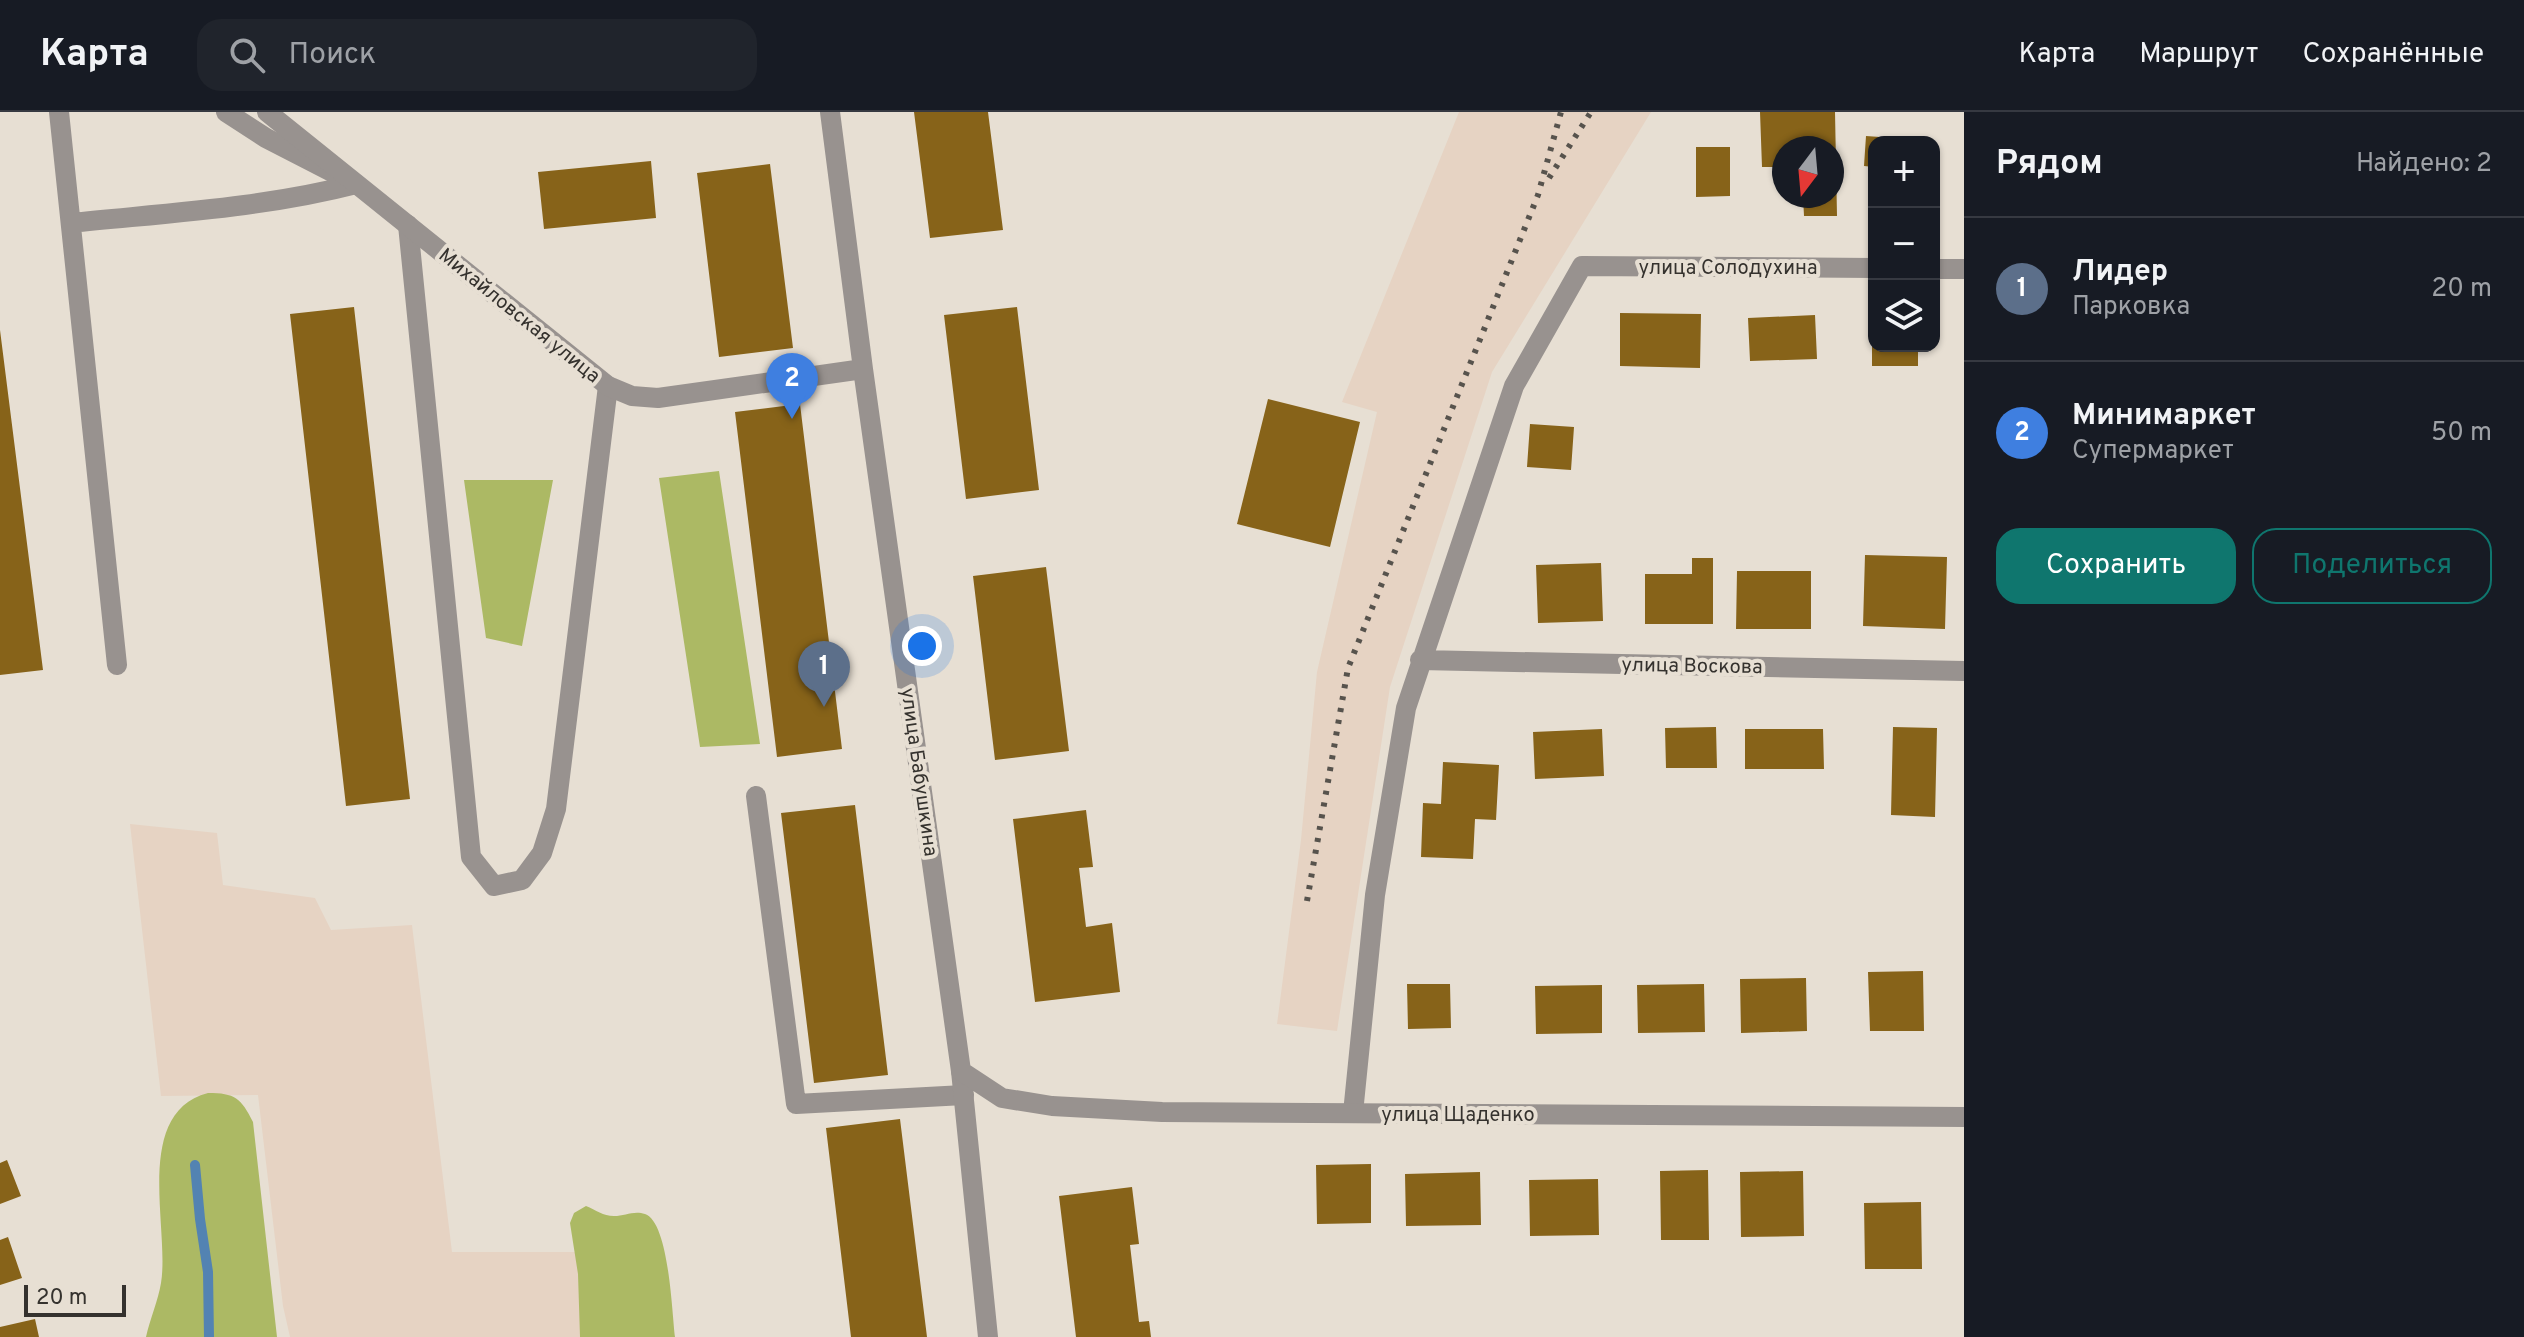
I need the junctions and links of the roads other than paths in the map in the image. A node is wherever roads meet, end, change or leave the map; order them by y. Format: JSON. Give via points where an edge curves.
{"nodes":[{"id":1,"x":59,"y":112,"type":"edge"},
{"id":2,"x":226,"y":112,"type":"edge"},
{"id":3,"x":267,"y":112,"type":"edge"},
{"id":4,"x":830,"y":112,"type":"edge"},
{"id":5,"x":356,"y":184,"type":"junction"},
{"id":6,"x":71,"y":223,"type":"junction"},
{"id":7,"x":408,"y":225,"type":"junction"},
{"id":8,"x":1868,"y":268,"type":"edge"},
{"id":9,"x":1940,"y":269,"type":"edge"},
{"id":10,"x":1964,"y":269,"type":"edge"},
{"id":11,"x":863,"y":369,"type":"junction"},
{"id":12,"x":608,"y":386,"type":"junction"},
{"id":13,"x":1420,"y":660,"type":"junction"},
{"id":14,"x":117,"y":665,"type":"dead end"},
{"id":15,"x":1964,"y":671,"type":"edge"},
{"id":16,"x":756,"y":796,"type":"dead end"},
{"id":17,"x":961,"y":1071,"type":"junction"},
{"id":18,"x":964,"y":1095,"type":"junction"},
{"id":19,"x":1353,"y":1113,"type":"junction"},
{"id":20,"x":1964,"y":1117,"type":"edge"},
{"id":21,"x":988,"y":1337,"type":"edge"}],
"edges":[{"from":1,"to":6,"type":"street"},
{"from":2,"to":5,"type":"street"},
{"from":3,"to":5,"type":"street","name":"Михайловская улица"},
{"from":4,"to":11,"type":"street","name":"улица Бабушкина"},
{"from":5,"to":6,"type":"street","via":[[275,201]]},
{"from":5,"to":7,"type":"street","name":"Михайловская улица"},
{"from":6,"to":14,"type":"street"},
{"from":7,"to":12,"type":"street","name":"Михайловская улица"},
{"from":7,"to":12,"type":"street","via":[[471,857],[494,886],[522,880],[542,853],[556,809]]},
{"from":8,"to":13,"type":"street","name":"улица Солодухина","via":[[1582,266],[1514,386]]},
{"from":9,"to":10,"type":"street"},
{"from":11,"to":12,"type":"street","name":"Михайловская улица","via":[[658,398],[632,396]]},
{"from":11,"to":17,"type":"street","name":"улица Бабушкина"},
{"from":13,"to":15,"type":"street","name":"улица Воскова"},
{"from":13,"to":19,"type":"street","via":[[1406,708],[1375,895]]},
{"from":16,"to":18,"type":"street","via":[[796,1104]]},
{"from":17,"to":18,"type":"street","name":"улица Бабушкина"},
{"from":17,"to":19,"type":"street","name":"улица Щаденко","via":[[1002,1098],[1052,1106]]},
{"from":18,"to":21,"type":"street","name":"улица Бабушкина"},
{"from":19,"to":20,"type":"street","name":"улица Щаденко"}]}
